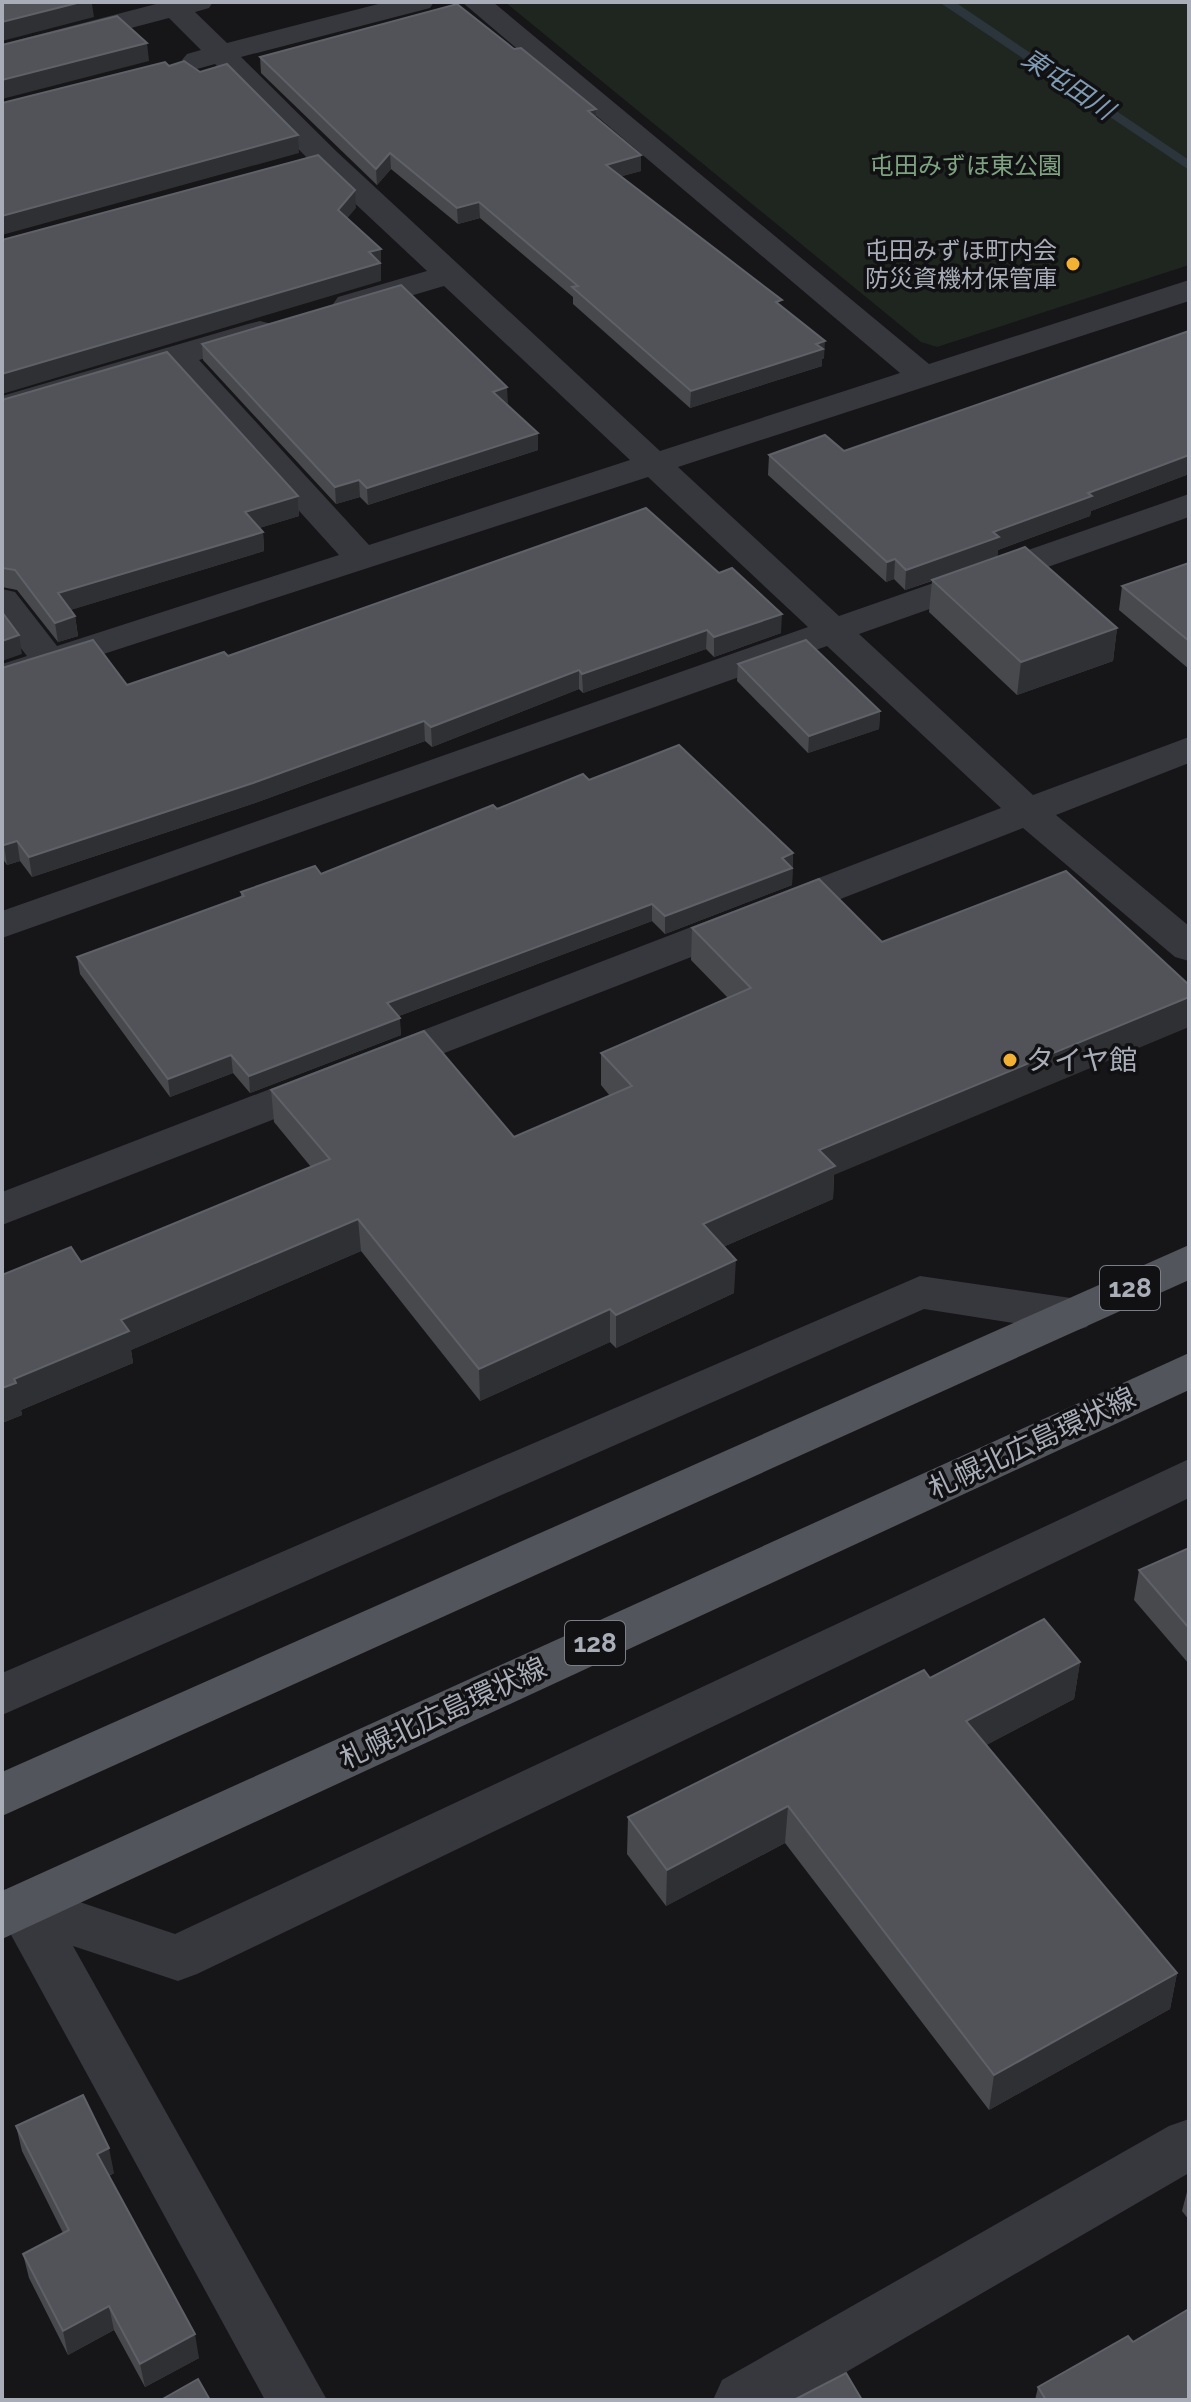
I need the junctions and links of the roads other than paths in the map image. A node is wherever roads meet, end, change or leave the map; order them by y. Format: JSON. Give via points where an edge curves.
{"nodes":[{"id":1,"x":420,"y":2,"type":"edge"},
{"id":2,"x":476,"y":2,"type":"edge"},
{"id":3,"x":181,"y":4,"type":"edge"},
{"id":4,"x":2,"y":53,"type":"edge"},
{"id":5,"x":221,"y":54,"type":"junction"},
{"id":6,"x":163,"y":69,"type":"edge"},
{"id":7,"x":326,"y":159,"type":"junction"},
{"id":8,"x":292,"y":168,"type":"edge"},
{"id":9,"x":450,"y":274,"type":"junction"},
{"id":10,"x":1189,"y":290,"type":"edge"},
{"id":11,"x":177,"y":356,"type":"junction"},
{"id":12,"x":924,"y":376,"type":"junction"},
{"id":13,"x":2,"y":407,"type":"edge"},
{"id":14,"x":655,"y":464,"type":"junction"},
{"id":15,"x":1189,"y":505,"type":"edge"},
{"id":16,"x":361,"y":557,"type":"junction"},
{"id":17,"x":2,"y":600,"type":"edge"},
{"id":18,"x":834,"y":631,"type":"junction"},
{"id":19,"x":49,"y":660,"type":"junction"},
{"id":20,"x":2,"y":676,"type":"edge"},
{"id":21,"x":1189,"y":749,"type":"edge"},
{"id":22,"x":1027,"y":811,"type":"junction"},
{"id":23,"x":2,"y":925,"type":"edge"},
{"id":24,"x":1189,"y":948,"type":"edge"},
{"id":25,"x":2,"y":1209,"type":"edge"},
{"id":26,"x":1189,"y":1261,"type":"edge"},
{"id":27,"x":1071,"y":1315,"type":"junction"},
{"id":28,"x":1189,"y":1370,"type":"edge"},
{"id":29,"x":1189,"y":1477,"type":"edge"},
{"id":30,"x":2,"y":1695,"type":"edge"},
{"id":31,"x":2,"y":1795,"type":"edge"},
{"id":32,"x":12,"y":1911,"type":"edge"},
{"id":33,"x":1189,"y":2144,"type":"edge"},
{"id":34,"x":297,"y":2400,"type":"edge"},
{"id":35,"x":743,"y":2400,"type":"edge"}],
"edges":[{"from":1,"to":5,"type":"street"},
{"from":2,"to":12,"type":"street"},
{"from":3,"to":4,"type":"street"},
{"from":3,"to":5,"type":"street"},
{"from":5,"to":6,"type":"street"},
{"from":5,"to":7,"type":"street"},
{"from":7,"to":8,"type":"street"},
{"from":7,"to":9,"type":"street"},
{"from":9,"to":11,"type":"street"},
{"from":9,"to":14,"type":"street"},
{"from":10,"to":12,"type":"street"},
{"from":11,"to":13,"type":"street"},
{"from":11,"to":16,"type":"street"},
{"from":12,"to":14,"type":"street"},
{"from":14,"to":16,"type":"street"},
{"from":14,"to":18,"type":"street"},
{"from":15,"to":18,"type":"street"},
{"from":16,"to":19,"type":"street"},
{"from":17,"to":19,"type":"street"},
{"from":18,"to":22,"type":"street"},
{"from":18,"to":23,"type":"street"},
{"from":19,"to":20,"type":"street"},
{"from":21,"to":22,"type":"street"},
{"from":22,"to":24,"type":"street"},
{"from":22,"to":25,"type":"street"},
{"from":26,"to":27,"type":"main road","number":"128"},
{"from":27,"to":30,"type":"street","via":[[920,1292]]},
{"from":27,"to":31,"type":"main road","number":"128"},
{"from":28,"to":32,"type":"main road","name":"札幌北広島環状線","number":"128"},
{"from":29,"to":32,"type":"street","via":[[178,1958]]},
{"from":32,"to":34,"type":"street"},
{"from":33,"to":35,"type":"street"}]}
